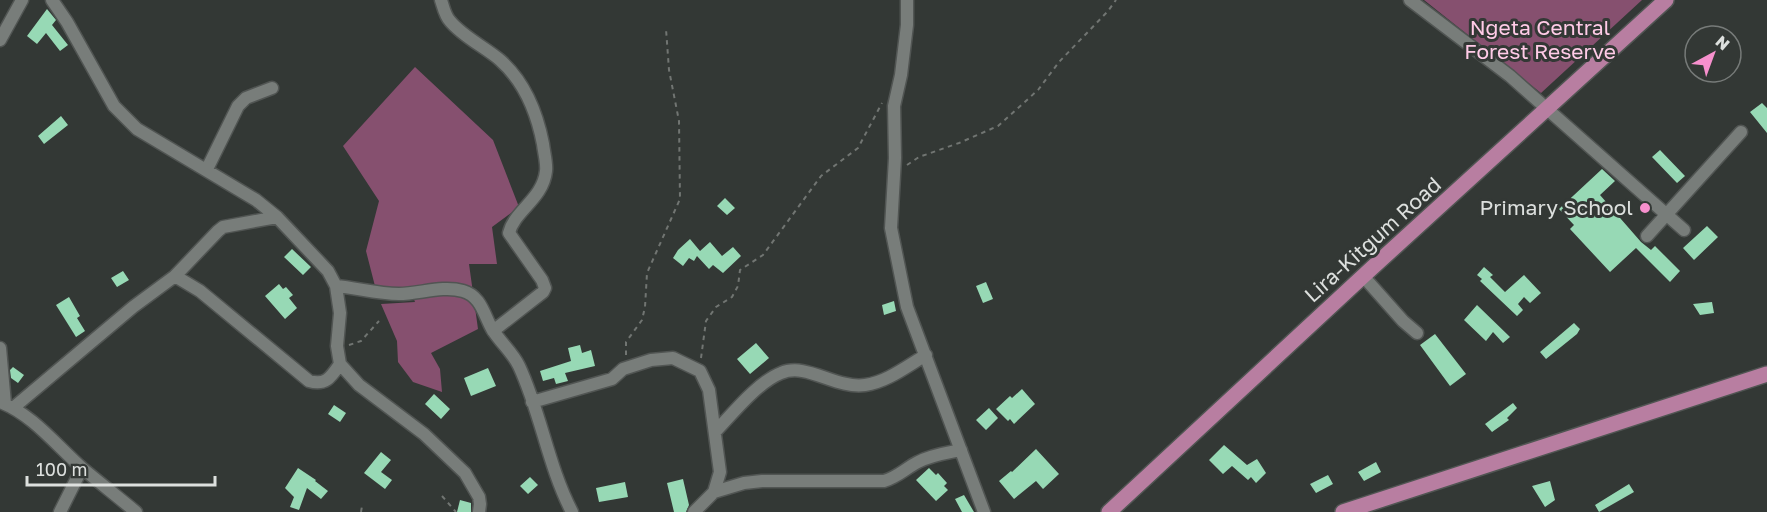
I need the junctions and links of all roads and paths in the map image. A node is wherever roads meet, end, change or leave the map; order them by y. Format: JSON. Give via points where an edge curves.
{"nodes":[{"id":1,"x":22,"y":0,"type":"edge"},
{"id":2,"x":52,"y":0,"type":"edge"},
{"id":3,"x":441,"y":0,"type":"edge"},
{"id":4,"x":907,"y":0,"type":"edge"},
{"id":5,"x":1116,"y":0,"type":"edge"},
{"id":6,"x":1410,"y":0,"type":"edge"},
{"id":7,"x":1666,"y":0,"type":"edge"},
{"id":8,"x":666,"y":29,"type":"dead end"},
{"id":9,"x":0,"y":40,"type":"edge"},
{"id":10,"x":272,"y":88,"type":"dead end"},
{"id":11,"x":897,"y":94,"type":"junction"},
{"id":12,"x":1546,"y":110,"type":"junction"},
{"id":13,"x":1741,"y":132,"type":"dead end"},
{"id":14,"x":207,"y":169,"type":"junction"},
{"id":15,"x":893,"y":176,"type":"junction"},
{"id":16,"x":1666,"y":214,"type":"junction"},
{"id":17,"x":277,"y":217,"type":"junction"},
{"id":18,"x":1684,"y":230,"type":"dead end"},
{"id":19,"x":1647,"y":236,"type":"dead end"},
{"id":20,"x":175,"y":276,"type":"junction"},
{"id":21,"x":1363,"y":276,"type":"junction"},
{"id":22,"x":336,"y":286,"type":"junction"},
{"id":23,"x":379,"y":321,"type":"dead end"},
{"id":24,"x":494,"y":331,"type":"junction"},
{"id":25,"x":1417,"y":333,"type":"dead end"},
{"id":26,"x":337,"y":346,"type":"junction"},
{"id":27,"x":0,"y":348,"type":"edge"},
{"id":28,"x":926,"y":355,"type":"junction"},
{"id":29,"x":340,"y":364,"type":"junction"},
{"id":30,"x":629,"y":367,"type":"junction"},
{"id":31,"x":700,"y":371,"type":"junction"},
{"id":32,"x":1767,"y":374,"type":"edge"},
{"id":33,"x":532,"y":402,"type":"junction"},
{"id":34,"x":6,"y":405,"type":"edge"},
{"id":35,"x":716,"y":431,"type":"junction"},
{"id":36,"x":961,"y":450,"type":"junction"},
{"id":37,"x":82,"y":468,"type":"junction"},
{"id":38,"x":714,"y":492,"type":"junction"},
{"id":39,"x":442,"y":496,"type":"dead end"},
{"id":40,"x":362,"y":506,"type":"dead end"},
{"id":41,"x":60,"y":512,"type":"edge"},
{"id":42,"x":136,"y":512,"type":"edge"},
{"id":43,"x":361,"y":512,"type":"edge"},
{"id":44,"x":456,"y":512,"type":"edge"},
{"id":45,"x":479,"y":512,"type":"edge"},
{"id":46,"x":572,"y":512,"type":"edge"},
{"id":47,"x":694,"y":512,"type":"edge"},
{"id":48,"x":984,"y":512,"type":"edge"},
{"id":49,"x":1109,"y":512,"type":"edge"},
{"id":50,"x":1343,"y":512,"type":"edge"}],
"edges":[{"from":1,"to":9,"type":"street"},
{"from":2,"to":14,"type":"street","via":[[114,106],[137,129]]},
{"from":3,"to":24,"type":"street","via":[[449,20],[501,61],[533,104],[545,158],[541,187],[509,233],[545,288]]},
{"from":4,"to":11,"type":"street"},
{"from":5,"to":15,"type":"path","via":[[1038,90],[998,126],[919,157]]},
{"from":6,"to":12,"type":"street","via":[[1510,76]]},
{"from":7,"to":12,"type":"main road","name":"Lira-Kitgum Road"},
{"from":8,"to":30,"type":"path","via":[[679,121],[680,199],[647,273],[642,320],[626,342]]},
{"from":10,"to":14,"type":"street","via":[[246,98],[238,106]]},
{"from":11,"to":15,"type":"street"},
{"from":11,"to":31,"type":"path","via":[[880,105],[858,148],[821,176],[763,255],[740,270],[732,297],[706,321]]},
{"from":12,"to":16,"type":"street"},
{"from":12,"to":21,"type":"main road","name":"Lira-Kitgum Road"},
{"from":13,"to":16,"type":"street"},
{"from":14,"to":17,"type":"street"},
{"from":15,"to":28,"type":"street","via":[[891,228],[898,267],[907,307]]},
{"from":16,"to":18,"type":"street"},
{"from":16,"to":19,"type":"street"},
{"from":17,"to":20,"type":"street","via":[[224,227]]},
{"from":17,"to":22,"type":"street","via":[[328,271]]},
{"from":20,"to":29,"type":"street","via":[[200,291],[309,381],[328,381]]},
{"from":20,"to":34,"type":"street"},
{"from":21,"to":25,"type":"street"},
{"from":21,"to":49,"type":"main road","name":"Lira-Kitgum Road"},
{"from":22,"to":24,"type":"street","via":[[399,294],[464,291],[476,298]]},
{"from":22,"to":26,"type":"street","via":[[340,313]]},
{"from":23,"to":26,"type":"path","via":[[361,341]]},
{"from":24,"to":33,"type":"street","via":[[519,365]]},
{"from":26,"to":29,"type":"street"},
{"from":27,"to":34,"type":"street"},
{"from":28,"to":35,"type":"street","via":[[880,382],[863,386],[840,385],[799,369],[780,373],[762,385]]},
{"from":28,"to":36,"type":"street"},
{"from":29,"to":45,"type":"street","via":[[358,386],[417,429],[465,473],[479,497]]},
{"from":30,"to":31,"type":"street","via":[[667,357]]},
{"from":30,"to":33,"type":"street","via":[[612,379]]},
{"from":31,"to":35,"type":"street","via":[[709,390]]},
{"from":32,"to":50,"type":"main road"},
{"from":33,"to":46,"type":"street"},
{"from":34,"to":37,"type":"street"},
{"from":35,"to":38,"type":"street","via":[[720,472]]},
{"from":36,"to":38,"type":"street","via":[[932,456],[884,481],[762,481]]},
{"from":36,"to":48,"type":"street"},
{"from":37,"to":41,"type":"street"},
{"from":37,"to":42,"type":"street"},
{"from":38,"to":47,"type":"street"},
{"from":39,"to":44,"type":"path"},
{"from":40,"to":43,"type":"path"}]}
